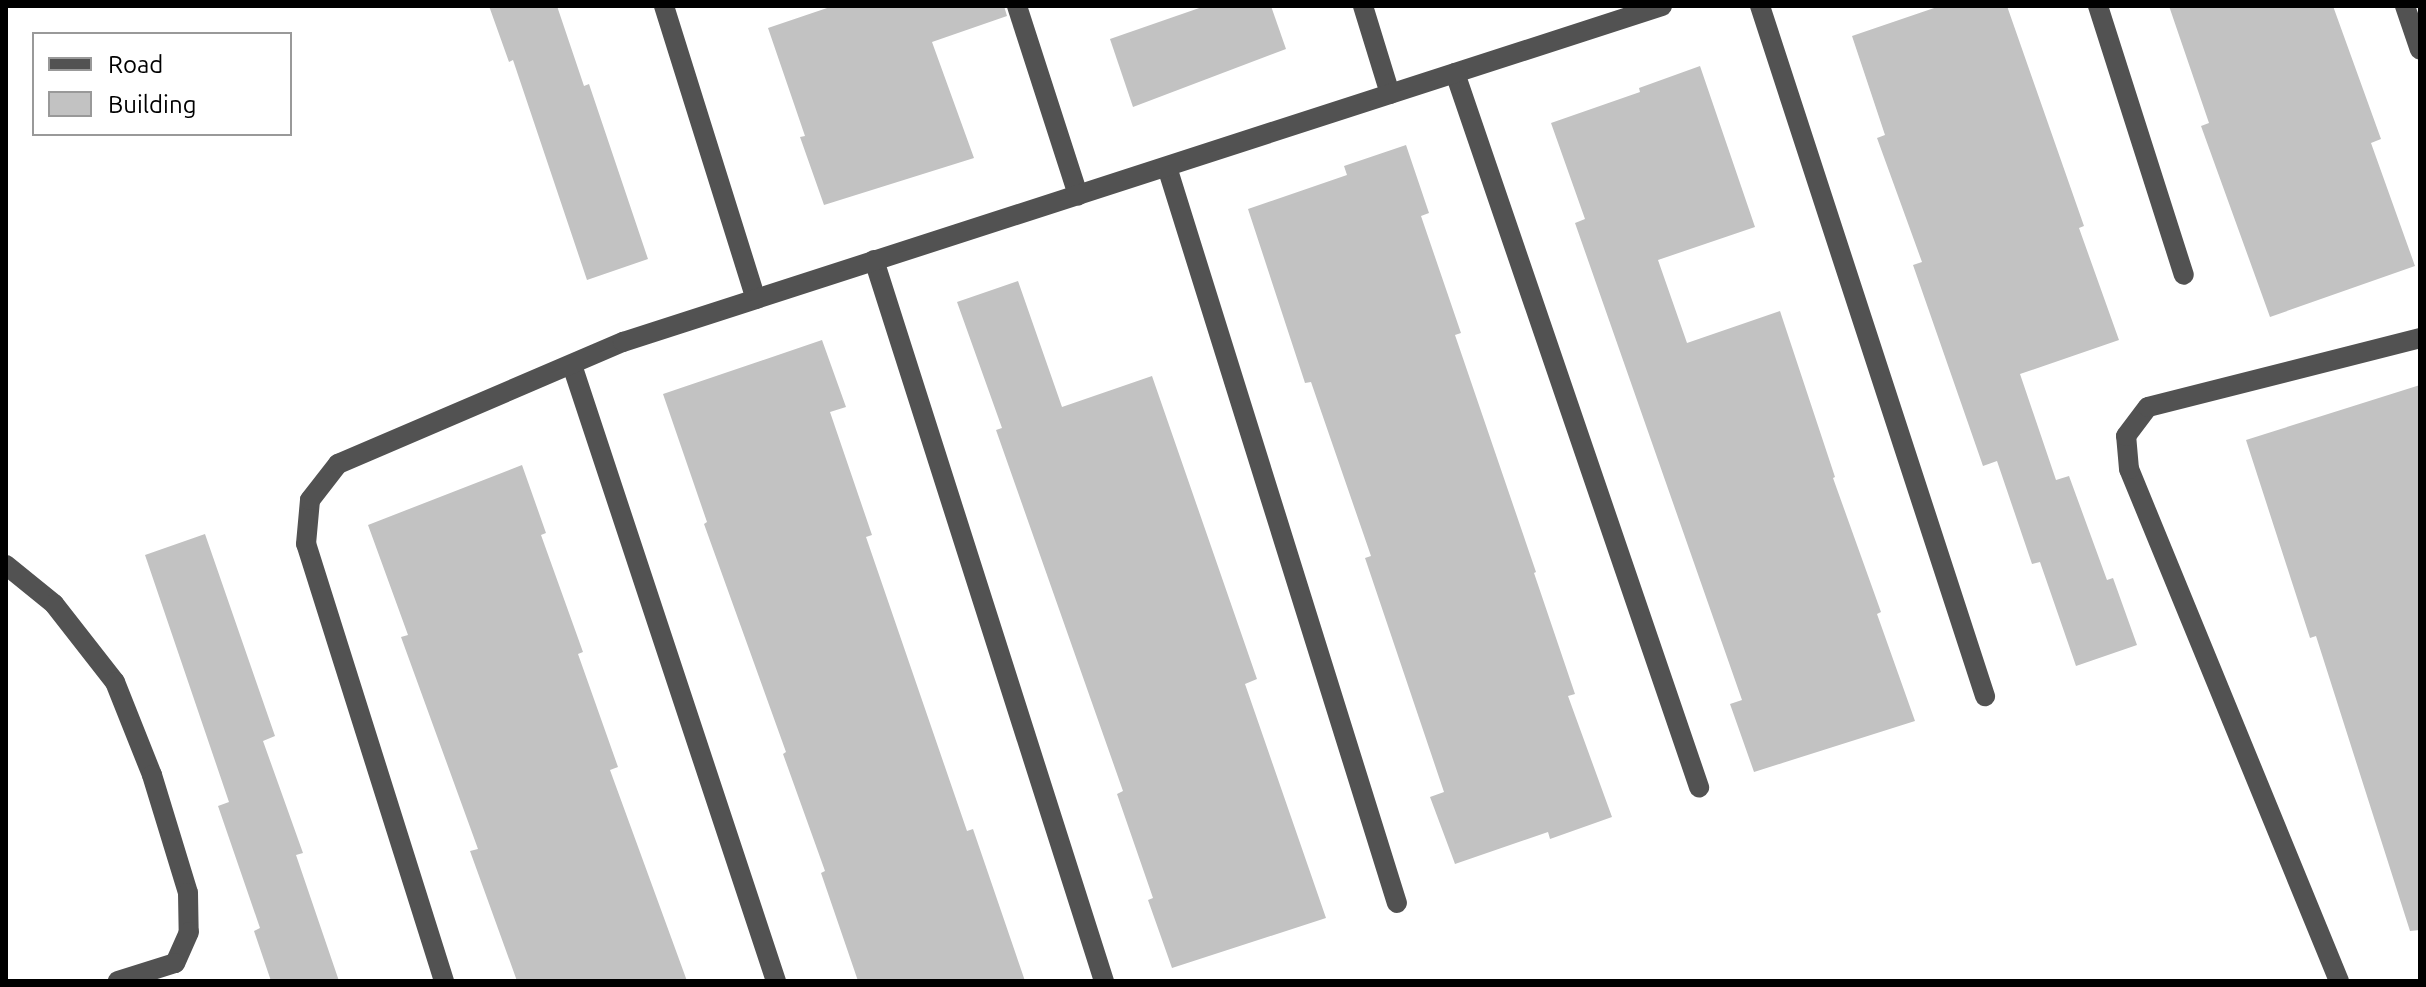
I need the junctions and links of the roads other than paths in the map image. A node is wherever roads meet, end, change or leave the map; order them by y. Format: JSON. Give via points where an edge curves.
{"nodes":[{"id":1,"x":664,"y":6,"type":"edge"},
{"id":2,"x":1017,"y":6,"type":"edge"},
{"id":3,"x":1363,"y":6,"type":"edge"},
{"id":4,"x":1662,"y":6,"type":"edge"},
{"id":5,"x":1760,"y":6,"type":"edge"},
{"id":6,"x":2098,"y":6,"type":"edge"},
{"id":7,"x":2405,"y":6,"type":"edge"},
{"id":8,"x":2420,"y":50,"type":"edge"},
{"id":9,"x":1455,"y":73,"type":"junction"},
{"id":10,"x":1390,"y":94,"type":"junction"},
{"id":11,"x":1167,"y":167,"type":"junction"},
{"id":12,"x":1078,"y":195,"type":"junction"},
{"id":13,"x":874,"y":260,"type":"junction"},
{"id":14,"x":2184,"y":275,"type":"dead end"},
{"id":15,"x":756,"y":299,"type":"junction"},
{"id":16,"x":2420,"y":338,"type":"edge"},
{"id":17,"x":572,"y":365,"type":"junction"},
{"id":18,"x":6,"y":565,"type":"edge"},
{"id":19,"x":1985,"y":696,"type":"dead end"},
{"id":20,"x":1699,"y":787,"type":"dead end"},
{"id":21,"x":1397,"y":903,"type":"dead end"},
{"id":22,"x":118,"y":981,"type":"edge"},
{"id":23,"x":444,"y":981,"type":"edge"},
{"id":24,"x":776,"y":981,"type":"edge"},
{"id":25,"x":1104,"y":981,"type":"edge"},
{"id":26,"x":2339,"y":981,"type":"edge"}],
"edges":[{"from":1,"to":15,"type":"street"},
{"from":2,"to":12,"type":"street"},
{"from":3,"to":10,"type":"street"},
{"from":4,"to":9,"type":"street"},
{"from":5,"to":19,"type":"street"},
{"from":6,"to":14,"type":"street"},
{"from":7,"to":8,"type":"street"},
{"from":9,"to":10,"type":"street"},
{"from":9,"to":20,"type":"street"},
{"from":10,"to":11,"type":"street"},
{"from":11,"to":12,"type":"street"},
{"from":11,"to":21,"type":"street"},
{"from":12,"to":13,"type":"street"},
{"from":13,"to":15,"type":"street"},
{"from":13,"to":25,"type":"street"},
{"from":15,"to":17,"type":"street","via":[[623,342]]},
{"from":16,"to":26,"type":"street","via":[[2148,407],[2126,436],[2129,469]]},
{"from":17,"to":23,"type":"street","via":[[338,464],[310,500],[306,544]]},
{"from":17,"to":24,"type":"street"},
{"from":18,"to":22,"type":"street","via":[[54,604],[115,682],[152,775],[188,893],[189,932],[175,963]]}]}
